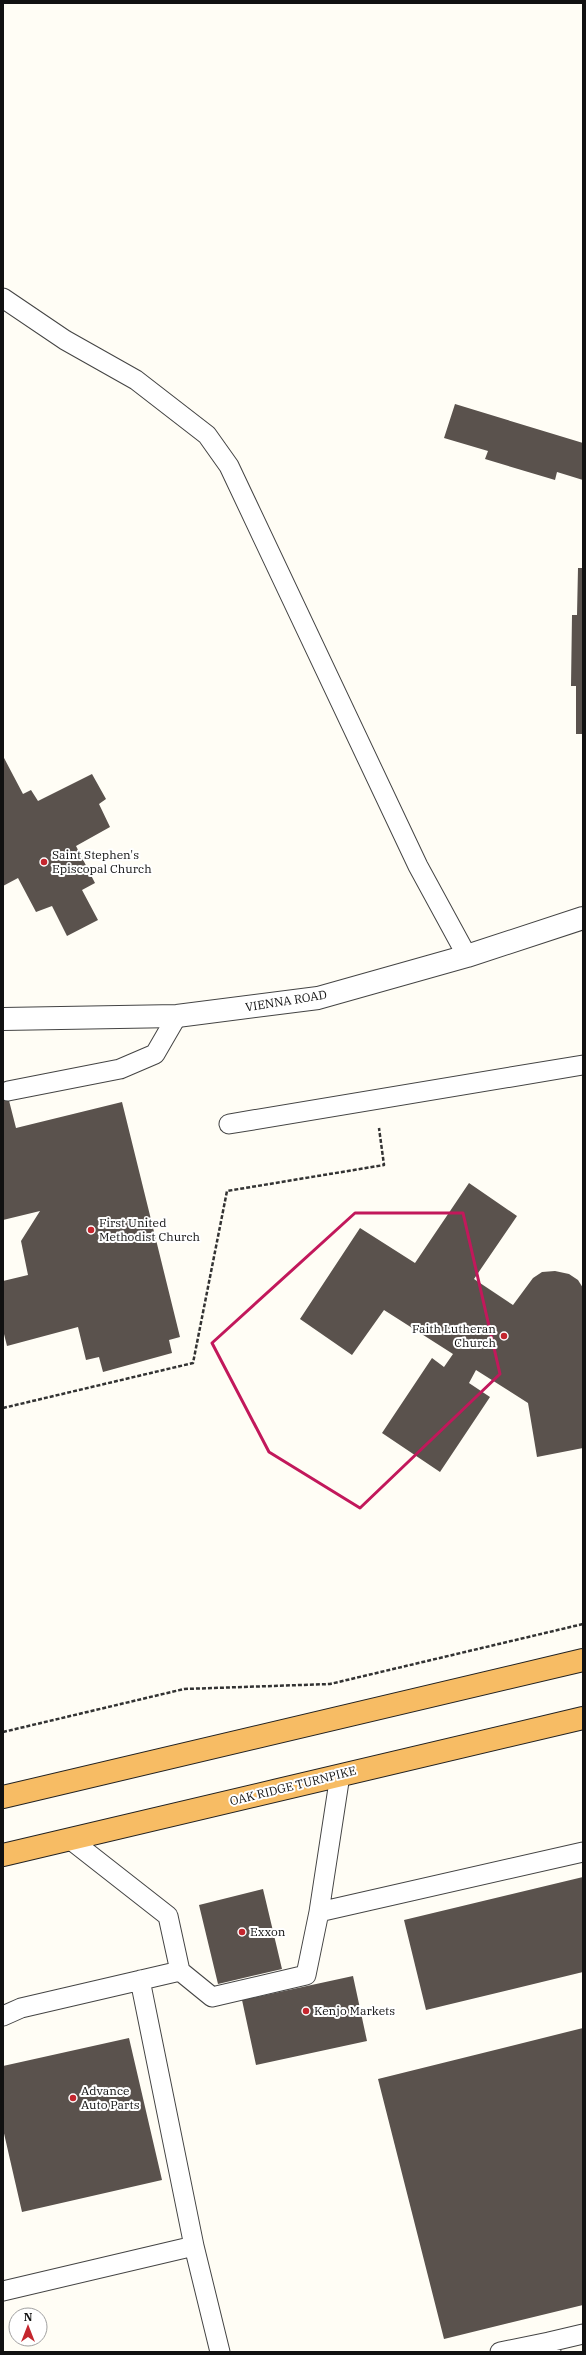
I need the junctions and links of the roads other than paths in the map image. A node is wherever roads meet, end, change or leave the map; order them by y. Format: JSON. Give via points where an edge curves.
{"nodes":[{"id":1,"x":3,"y":298,"type":"edge"},
{"id":2,"x":583,"y":918,"type":"edge"},
{"id":3,"x":467,"y":956,"type":"junction"},
{"id":4,"x":177,"y":1016,"type":"junction"},
{"id":5,"x":3,"y":1019,"type":"edge"},
{"id":6,"x":583,"y":1066,"type":"edge"},
{"id":7,"x":8,"y":1091,"type":"dead end"},
{"id":8,"x":229,"y":1124,"type":"dead end"},
{"id":9,"x":583,"y":1660,"type":"edge"},
{"id":10,"x":583,"y":1718,"type":"edge"},
{"id":11,"x":340,"y":1775,"type":"junction"},
{"id":12,"x":3,"y":1797,"type":"edge"},
{"id":13,"x":71,"y":1840,"type":"junction"},
{"id":14,"x":583,"y":1852,"type":"edge"},
{"id":15,"x":3,"y":1855,"type":"edge"},
{"id":16,"x":319,"y":1912,"type":"junction"},
{"id":17,"x":180,"y":1971,"type":"junction"},
{"id":18,"x":140,"y":1980,"type":"junction"},
{"id":19,"x":3,"y":2016,"type":"edge"},
{"id":20,"x":194,"y":2246,"type":"junction"},
{"id":21,"x":3,"y":2292,"type":"edge"},
{"id":22,"x":583,"y":2334,"type":"edge"},
{"id":23,"x":550,"y":2347,"type":"edge"},
{"id":24,"x":220,"y":2352,"type":"edge"},
{"id":25,"x":500,"y":2352,"type":"edge"}],
"edges":[{"from":1,"to":3,"type":"lane","via":[[65,340],[136,380],[207,435],[229,466],[418,866]]},
{"from":2,"to":3,"type":"street","name":"VIENNA ROAD"},
{"from":3,"to":4,"type":"street","name":"VIENNA ROAD","via":[[318,998]]},
{"from":4,"to":5,"type":"street","name":"VIENNA ROAD"},
{"from":4,"to":7,"type":"lane","via":[[155,1054],[120,1069]]},
{"from":6,"to":8,"type":"lane"},
{"from":9,"to":12,"type":"highway"},
{"from":10,"to":11,"type":"highway","name":"OAK RIDGE TURNPIKE"},
{"from":11,"to":13,"type":"highway","name":"OAK RIDGE TURNPIKE"},
{"from":11,"to":16,"type":"lane"},
{"from":13,"to":15,"type":"highway","name":"OAK RIDGE TURNPIKE"},
{"from":13,"to":17,"type":"lane","via":[[168,1916]]},
{"from":14,"to":16,"type":"lane"},
{"from":16,"to":17,"type":"lane","via":[[306,1974],[212,1997]]},
{"from":17,"to":18,"type":"lane"},
{"from":18,"to":19,"type":"lane","via":[[21,2008]]},
{"from":18,"to":20,"type":"lane"},
{"from":20,"to":21,"type":"lane"},
{"from":20,"to":24,"type":"lane"},
{"from":22,"to":23,"type":"lane"},
{"from":23,"to":25,"type":"lane"}]}
